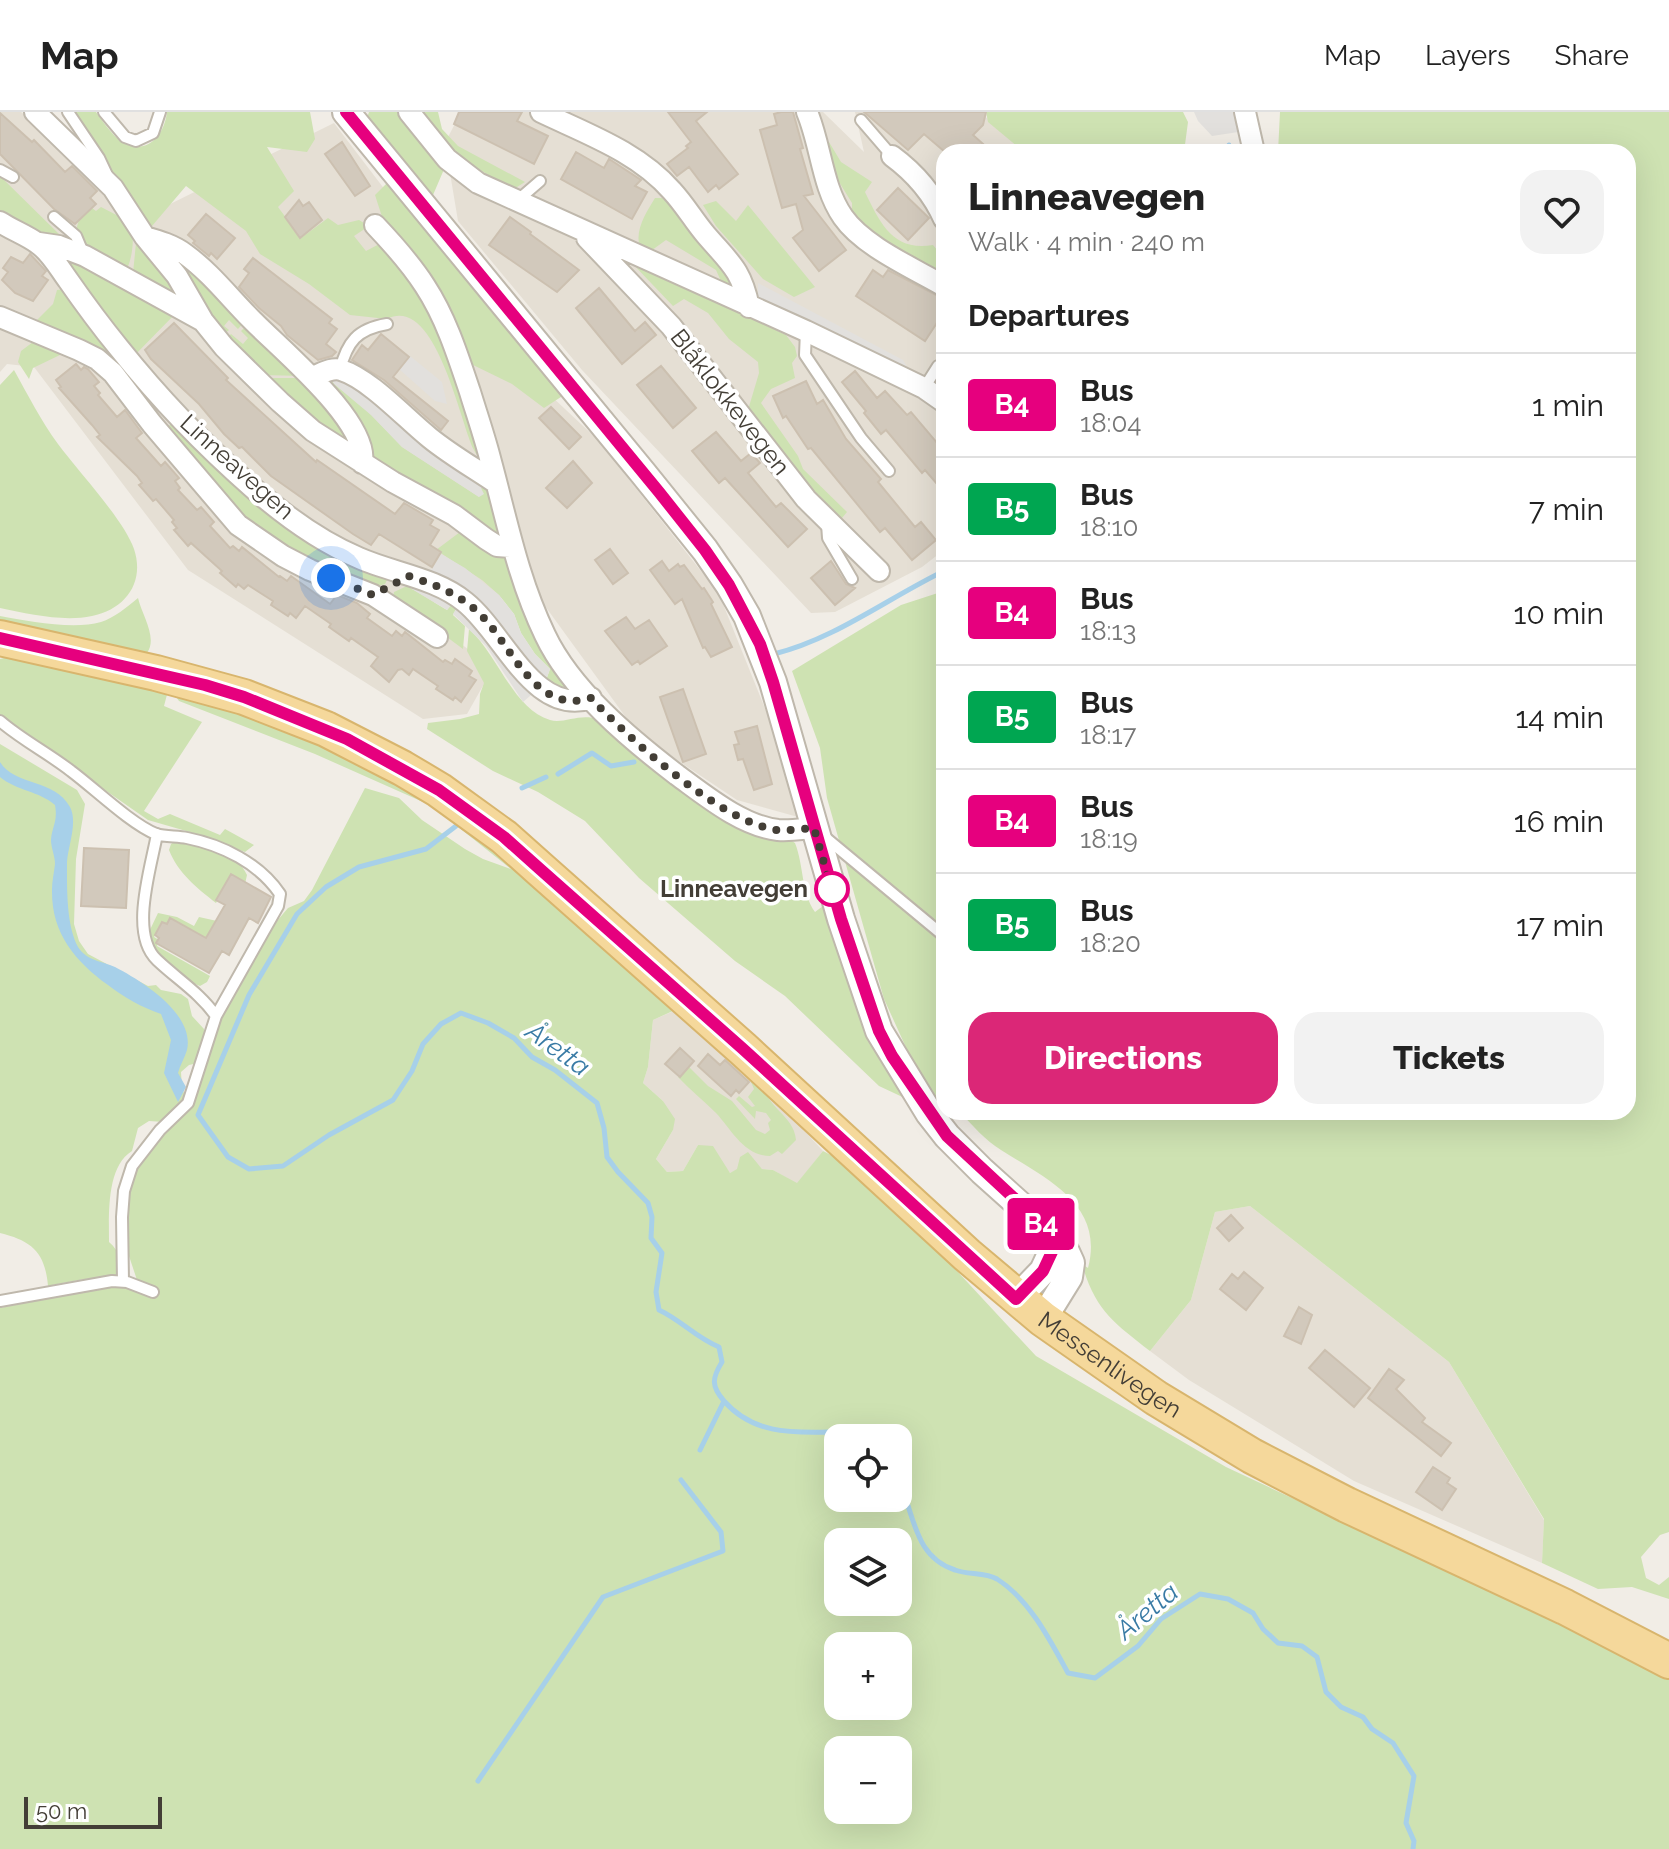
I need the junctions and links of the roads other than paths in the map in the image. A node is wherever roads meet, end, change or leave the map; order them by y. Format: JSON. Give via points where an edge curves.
{"nodes":[{"id":1,"x":35,"y":112,"type":"edge"},
{"id":2,"x":68,"y":112,"type":"edge"},
{"id":3,"x":104,"y":112,"type":"edge"},
{"id":4,"x":160,"y":112,"type":"edge"},
{"id":5,"x":346,"y":112,"type":"edge"},
{"id":6,"x":409,"y":112,"type":"edge"},
{"id":7,"x":541,"y":112,"type":"edge"},
{"id":8,"x":807,"y":112,"type":"edge"},
{"id":9,"x":1245,"y":112,"type":"edge"},
{"id":10,"x":861,"y":120,"type":"dead end"},
{"id":11,"x":1252,"y":144,"type":"edge"},
{"id":12,"x":892,"y":156,"type":"joint"},
{"id":13,"x":0,"y":170,"type":"edge"},
{"id":14,"x":13,"y":177,"type":"dead end"},
{"id":15,"x":540,"y":181,"type":"dead end"},
{"id":16,"x":113,"y":188,"type":"junction"},
{"id":17,"x":936,"y":201,"type":"edge"},
{"id":18,"x":517,"y":202,"type":"junction"},
{"id":19,"x":54,"y":217,"type":"dead end"},
{"id":20,"x":0,"y":222,"type":"edge"},
{"id":21,"x":375,"y":225,"type":"dead end"},
{"id":22,"x":582,"y":232,"type":"junction"},
{"id":23,"x":145,"y":237,"type":"junction"},
{"id":24,"x":39,"y":243,"type":"junction"},
{"id":25,"x":85,"y":256,"type":"junction"},
{"id":26,"x":936,"y":281,"type":"edge"},
{"id":27,"x":749,"y":307,"type":"junction"},
{"id":28,"x":0,"y":317,"type":"edge"},
{"id":29,"x":203,"y":321,"type":"junction"},
{"id":30,"x":387,"y":324,"type":"dead end"},
{"id":31,"x":806,"y":331,"type":"junction"},
{"id":32,"x":936,"y":369,"type":"edge"},
{"id":33,"x":340,"y":370,"type":"junction"},
{"id":34,"x":312,"y":377,"type":"junction"},
{"id":35,"x":924,"y":388,"type":"junction"},
{"id":36,"x":157,"y":392,"type":"junction"},
{"id":37,"x":936,"y":396,"type":"edge"},
{"id":38,"x":139,"y":404,"type":"junction"},
{"id":39,"x":362,"y":463,"type":"junction"},
{"id":40,"x":889,"y":471,"type":"dead end"},
{"id":41,"x":496,"y":483,"type":"junction"},
{"id":42,"x":827,"y":522,"type":"junction"},
{"id":43,"x":511,"y":547,"type":"junction"},
{"id":44,"x":879,"y":571,"type":"dead end"},
{"id":45,"x":409,"y":576,"type":"junction"},
{"id":46,"x":852,"y":579,"type":"dead end"},
{"id":47,"x":373,"y":595,"type":"junction"},
{"id":48,"x":437,"y":637,"type":"dead end"},
{"id":49,"x":0,"y":638,"type":"edge"},
{"id":50,"x":591,"y":698,"type":"junction"},
{"id":51,"x":0,"y":721,"type":"edge"},
{"id":52,"x":814,"y":828,"type":"junction"},
{"id":53,"x":157,"y":834,"type":"junction"},
{"id":54,"x":936,"y":929,"type":"edge"},
{"id":55,"x":216,"y":1016,"type":"junction"},
{"id":56,"x":123,"y":1281,"type":"junction"},
{"id":57,"x":153,"y":1292,"type":"dead end"},
{"id":58,"x":0,"y":1301,"type":"edge"},
{"id":59,"x":1029,"y":1309,"type":"junction"},
{"id":60,"x":1669,"y":1661,"type":"edge"}],
"edges":[{"from":1,"to":16,"type":"street","name":"Linneavegen"},
{"from":2,"to":16,"type":"lane"},
{"from":3,"to":4,"type":"lane","via":[[125,137],[136,141],[153,133]]},
{"from":5,"to":52,"type":"street","via":[[729,585],[773,682]]},
{"from":6,"to":18,"type":"street","name":"Blåklokkevegen","via":[[464,174]]},
{"from":7,"to":27,"type":"street","via":[[640,162],[659,178],[735,266]]},
{"from":8,"to":26,"type":"street","via":[[843,217],[862,237]]},
{"from":9,"to":11,"type":"street"},
{"from":10,"to":12,"type":"lane"},
{"from":12,"to":17,"type":"street"},
{"from":13,"to":14,"type":"lane"},
{"from":15,"to":18,"type":"lane"},
{"from":16,"to":23,"type":"street","name":"Linneavegen"},
{"from":18,"to":22,"type":"street","name":"Blåklokkevegen"},
{"from":19,"to":25,"type":"lane","via":[[76,236]]},
{"from":20,"to":24,"type":"street","name":"Linneavegen"},
{"from":21,"to":41,"type":"street","via":[[426,287],[445,323]]},
{"from":22,"to":27,"type":"street","name":"Blåklokkevegen"},
{"from":22,"to":42,"type":"street","name":"Blåklokkevegen","via":[[671,326]]},
{"from":23,"to":29,"type":"street","name":"Linneavegen","via":[[177,276]]},
{"from":23,"to":34,"type":"street","via":[[182,252],[212,275]]},
{"from":24,"to":25,"type":"street","name":"Linneavegen"},
{"from":24,"to":36,"type":"street","name":"Linneavegen"},
{"from":25,"to":29,"type":"street","name":"Linneavegen"},
{"from":27,"to":31,"type":"street","name":"Blåklokkevegen"},
{"from":28,"to":38,"type":"street","name":"Linneavegen","via":[[97,359]]},
{"from":29,"to":39,"type":"street","name":"Linneavegen","via":[[280,402]]},
{"from":30,"to":33,"type":"lane","via":[[353,340]]},
{"from":31,"to":35,"type":"street","name":"Blåklokkevegen"},
{"from":31,"to":40,"type":"lane","via":[[805,355]]},
{"from":32,"to":35,"type":"lane"},
{"from":33,"to":34,"type":"street"},
{"from":33,"to":41,"type":"street"},
{"from":34,"to":39,"type":"street","via":[[358,436]]},
{"from":35,"to":37,"type":"street","name":"Blåklokkevegen"},
{"from":36,"to":38,"type":"street"},
{"from":36,"to":45,"type":"street","name":"Linneavegen","via":[[281,510],[334,546]]},
{"from":38,"to":47,"type":"street","name":"Linneavegen","via":[[238,525],[283,556]]},
{"from":39,"to":43,"type":"street","name":"Linneavegen","via":[[497,546]]},
{"from":41,"to":43,"type":"street"},
{"from":42,"to":44,"type":"street","name":"Blåklokkevegen"},
{"from":42,"to":46,"type":"lane","via":[[828,538]]},
{"from":43,"to":50,"type":"street","via":[[545,637]]},
{"from":45,"to":47,"type":"street"},
{"from":45,"to":50,"type":"street","name":"Linneavegen","via":[[440,587],[481,615],[545,692],[568,701]]},
{"from":47,"to":48,"type":"street","name":"Linneavegen"},
{"from":49,"to":59,"type":"main road","name":"Messenlivegen","via":[[244,697],[340,736],[439,790],[504,837]]},
{"from":50,"to":52,"type":"street","via":[[642,748],[724,807],[774,830]]},
{"from":51,"to":53,"type":"lane"},
{"from":52,"to":54,"type":"lane"},
{"from":52,"to":59,"type":"street","via":[[867,1004],[892,1056],[947,1136],[1058,1239],[1071,1263],[1069,1277]]},
{"from":53,"to":55,"type":"lane","via":[[142,921],[144,941],[154,958]]},
{"from":53,"to":55,"type":"lane","via":[[226,851],[270,879],[280,894]]},
{"from":55,"to":56,"type":"lane","via":[[188,1103],[132,1166],[124,1191]]},
{"from":56,"to":57,"type":"lane"},
{"from":56,"to":58,"type":"lane"},
{"from":59,"to":60,"type":"main road","name":"Messenlivegen","via":[[1156,1398],[1252,1456]]}]}
